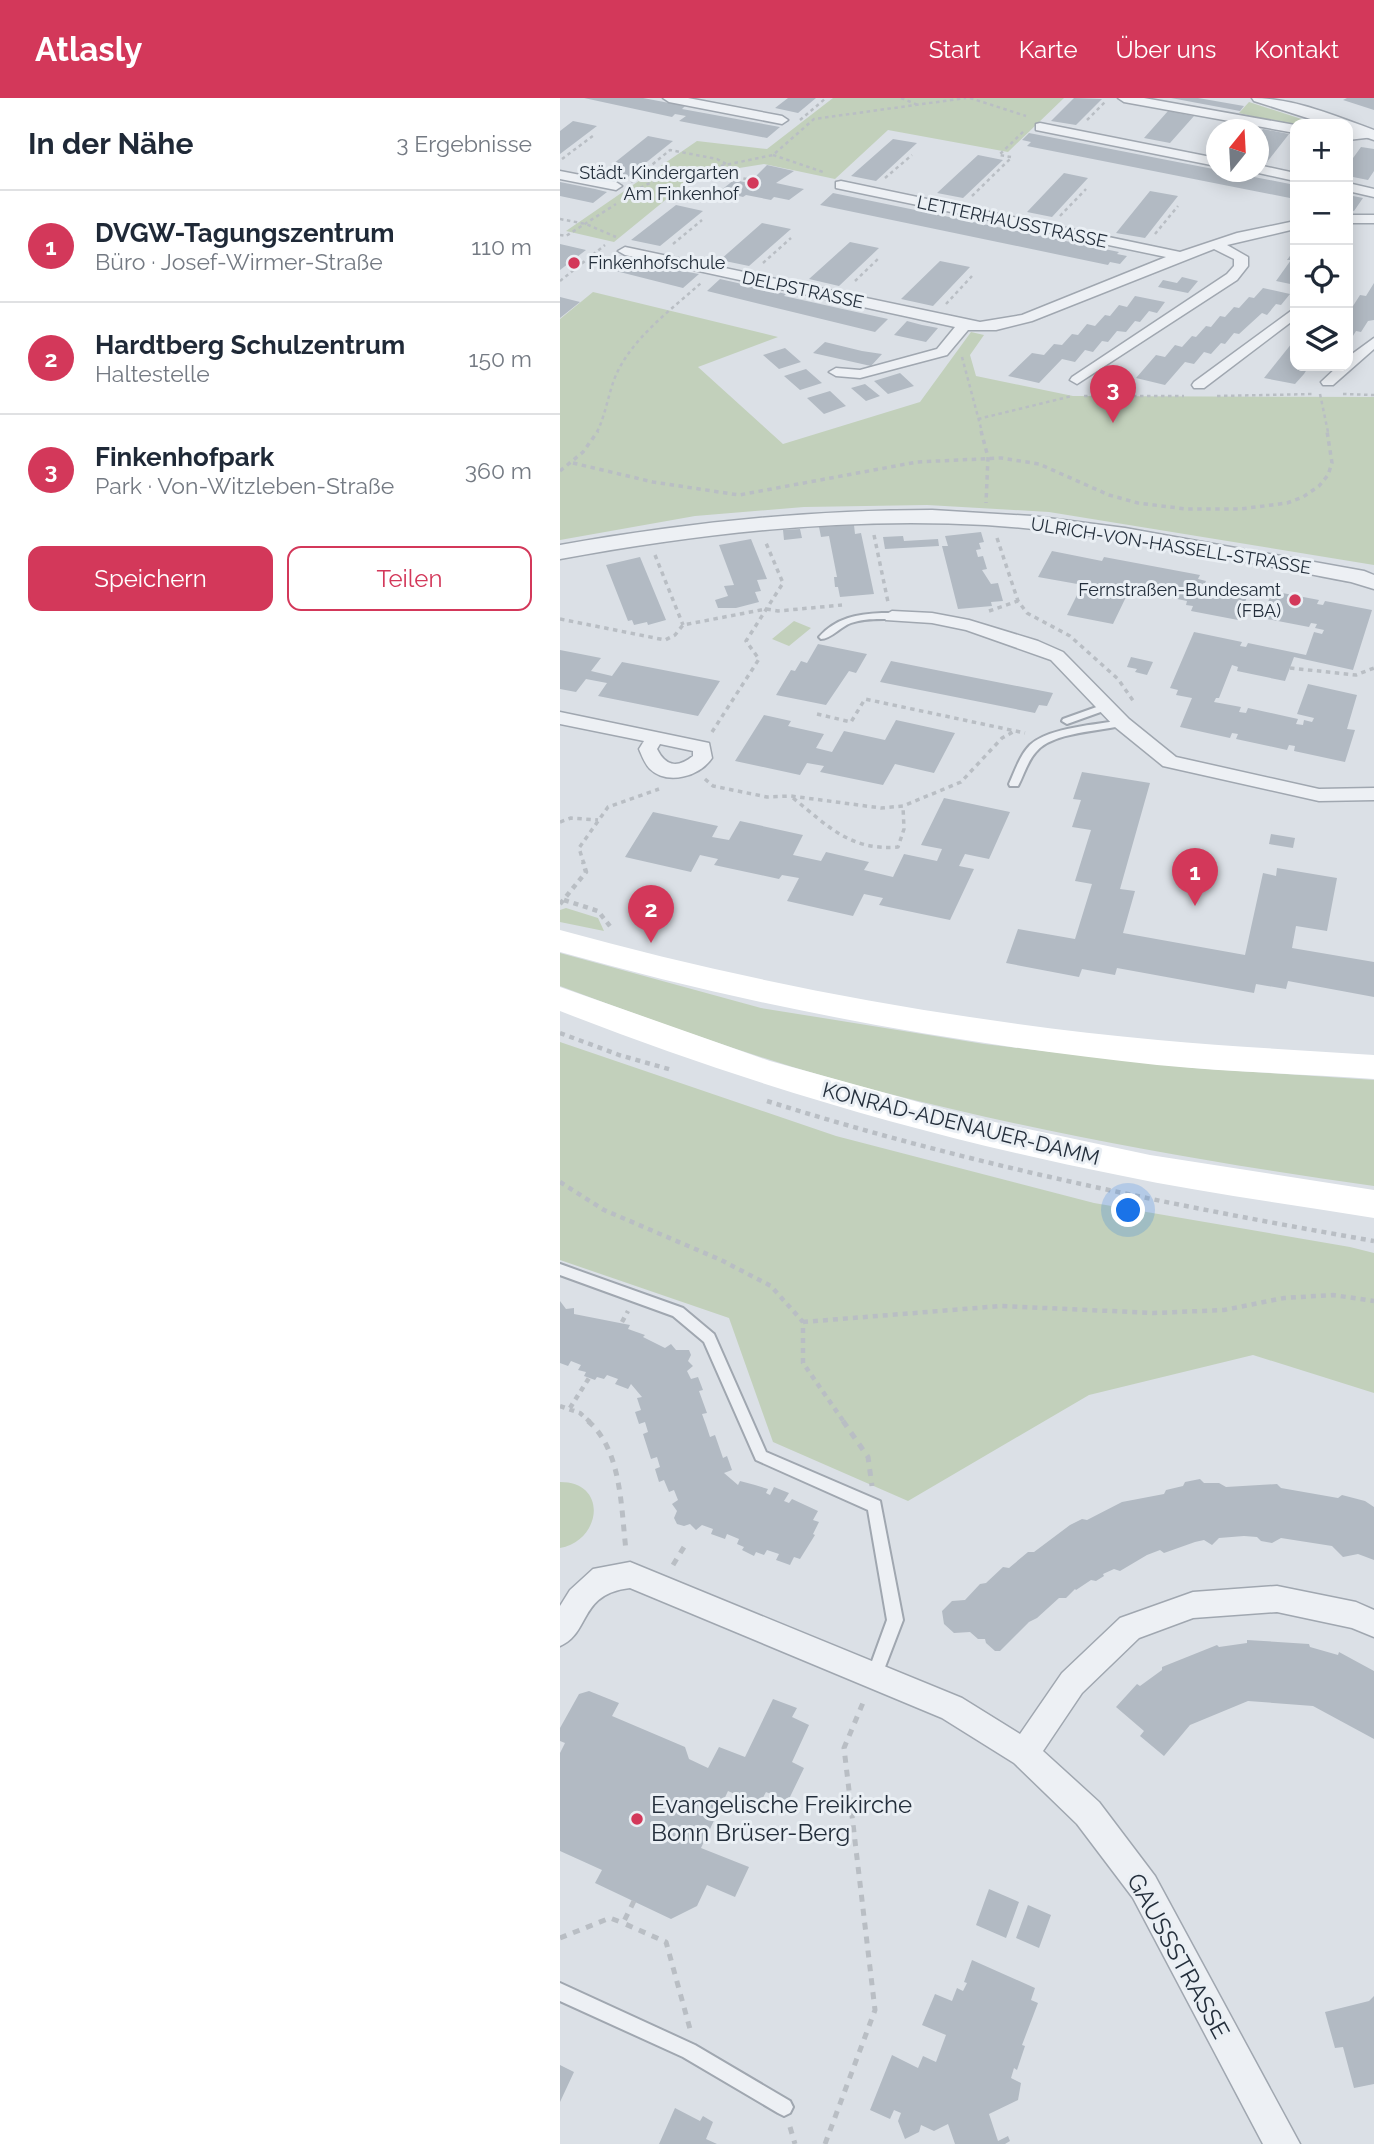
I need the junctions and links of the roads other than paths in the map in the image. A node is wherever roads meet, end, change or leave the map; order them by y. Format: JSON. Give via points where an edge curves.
{"nodes":[{"id":1,"x":669,"y":98,"type":"edge"},
{"id":2,"x":1124,"y":98,"type":"edge"},
{"id":3,"x":1260,"y":98,"type":"edge"},
{"id":4,"x":1325,"y":119,"type":"edge"},
{"id":5,"x":782,"y":120,"type":"dead end"},
{"id":6,"x":1040,"y":127,"type":"road end"},
{"id":7,"x":1353,"y":128,"type":"edge"},
{"id":8,"x":1290,"y":129,"type":"edge"},
{"id":9,"x":1372,"y":134,"type":"edge"},
{"id":10,"x":1353,"y":136,"type":"edge"},
{"id":11,"x":1206,"y":160,"type":"edge"},
{"id":12,"x":1269,"y":171,"type":"edge"},
{"id":13,"x":560,"y":175,"type":"edge"},
{"id":14,"x":1290,"y":176,"type":"edge"},
{"id":15,"x":841,"y":185,"type":"road end"},
{"id":16,"x":619,"y":187,"type":"road end"},
{"id":17,"x":1353,"y":188,"type":"edge"},
{"id":18,"x":1374,"y":193,"type":"edge"},
{"id":19,"x":1353,"y":219,"type":"edge"},
{"id":20,"x":1374,"y":219,"type":"edge"},
{"id":21,"x":1290,"y":225,"type":"edge"},
{"id":22,"x":1217,"y":245,"type":"junction"},
{"id":23,"x":625,"y":251,"type":"road end"},
{"id":24,"x":1183,"y":257,"type":"junction"},
{"id":25,"x":1290,"y":316,"type":"edge"},
{"id":26,"x":964,"y":325,"type":"junction"},
{"id":27,"x":1374,"y":342,"type":"edge"},
{"id":28,"x":1353,"y":360,"type":"edge"},
{"id":29,"x":1342,"y":371,"type":"edge"},
{"id":30,"x":836,"y":372,"type":"dead end"},
{"id":31,"x":1077,"y":380,"type":"dead end"},
{"id":32,"x":1327,"y":390,"type":"road end"},
{"id":33,"x":1194,"y":391,"type":"road end"},
{"id":34,"x":560,"y":552,"type":"edge"},
{"id":35,"x":1368,"y":578,"type":"edge"},
{"id":36,"x":890,"y":608,"type":"joint"},
{"id":37,"x":824,"y":637,"type":"dead end"},
{"id":38,"x":1105,"y":707,"type":"junction"},
{"id":39,"x":560,"y":718,"type":"edge"},
{"id":40,"x":1067,"y":721,"type":"dead end"},
{"id":41,"x":1122,"y":723,"type":"junction"},
{"id":42,"x":655,"y":738,"type":"junction"},
{"id":43,"x":1014,"y":784,"type":"dead end"},
{"id":44,"x":1374,"y":794,"type":"edge"},
{"id":45,"x":560,"y":941,"type":"edge"},
{"id":46,"x":560,"y":999,"type":"edge"},
{"id":47,"x":1374,"y":1067,"type":"edge"},
{"id":48,"x":1374,"y":1204,"type":"edge"},
{"id":49,"x":560,"y":1269,"type":"edge"},
{"id":50,"x":1374,"y":1624,"type":"edge"},
{"id":51,"x":560,"y":1632,"type":"edge"},
{"id":52,"x":875,"y":1675,"type":"junction"},
{"id":53,"x":1024,"y":1752,"type":"junction"},
{"id":54,"x":560,"y":1992,"type":"edge"},
{"id":55,"x":783,"y":2107,"type":"dead end"},
{"id":56,"x":1283,"y":2144,"type":"edge"}],
"edges":[{"from":1,"to":5,"type":"street"},
{"from":2,"to":8,"type":"street"},
{"from":3,"to":4,"type":"street"},
{"from":6,"to":11,"type":"street"},
{"from":7,"to":9,"type":"street"},
{"from":9,"to":10,"type":"street"},
{"from":12,"to":14,"type":"street"},
{"from":13,"to":16,"type":"street"},
{"from":15,"to":24,"type":"street","name":"LETTERHAUSSTRASSE"},
{"from":17,"to":18,"type":"street"},
{"from":19,"to":20,"type":"street"},
{"from":21,"to":22,"type":"street","name":"DELPSTRASSE"},
{"from":22,"to":24,"type":"street","name":"DELPSTRASSE"},
{"from":22,"to":31,"type":"street","via":[[1241,257],[1241,266],[1231,277]]},
{"from":23,"to":26,"type":"street","name":"DELPSTRASSE"},
{"from":24,"to":26,"type":"street","name":"DELPSTRASSE","via":[[1019,321],[999,327]]},
{"from":25,"to":33,"type":"street"},
{"from":26,"to":30,"type":"street","via":[[942,352],[860,374]]},
{"from":27,"to":28,"type":"street"},
{"from":29,"to":32,"type":"street"},
{"from":34,"to":35,"type":"street","name":"ULRICH-VON-HASSELL-STRASSE","via":[[647,535],[757,522],[984,519],[1082,529]]},
{"from":36,"to":37,"type":"lane","via":[[840,623]]},
{"from":36,"to":38,"type":"street","via":[[1032,645],[1066,664]]},
{"from":38,"to":40,"type":"lane"},
{"from":38,"to":41,"type":"street"},
{"from":39,"to":42,"type":"street"},
{"from":41,"to":43,"type":"lane","via":[[1038,744]]},
{"from":41,"to":44,"type":"street","via":[[1170,762],[1319,795]]},
{"from":42,"to":42,"type":"street","via":[[702,747],[703,758],[694,768],[672,771],[656,765],[648,749]]},
{"from":45,"to":47,"type":"main road","via":[[755,992],[881,1014],[1128,1049]]},
{"from":46,"to":48,"type":"main road","name":"KONRAD-ADENAUER-DAMM","via":[[717,1057],[837,1095],[983,1133],[1120,1163]]},
{"from":49,"to":52,"type":"lane","via":[[678,1312],[709,1338],[761,1456],[875,1506],[895,1620]]},
{"from":50,"to":53,"type":"street","via":[[1356,1615],[1277,1599],[1193,1605],[1130,1628],[1072,1684]]},
{"from":51,"to":52,"type":"street","name":"GAUSSSTRASSE","via":[[580,1599],[603,1578],[630,1575]]},
{"from":52,"to":53,"type":"street","name":"GAUSSSTRASSE","via":[[952,1708]]},
{"from":53,"to":56,"type":"street","name":"GAUSSSTRASSE","via":[[1088,1813],[1144,1887]]},
{"from":54,"to":55,"type":"lane","via":[[689,2051]]}]}
